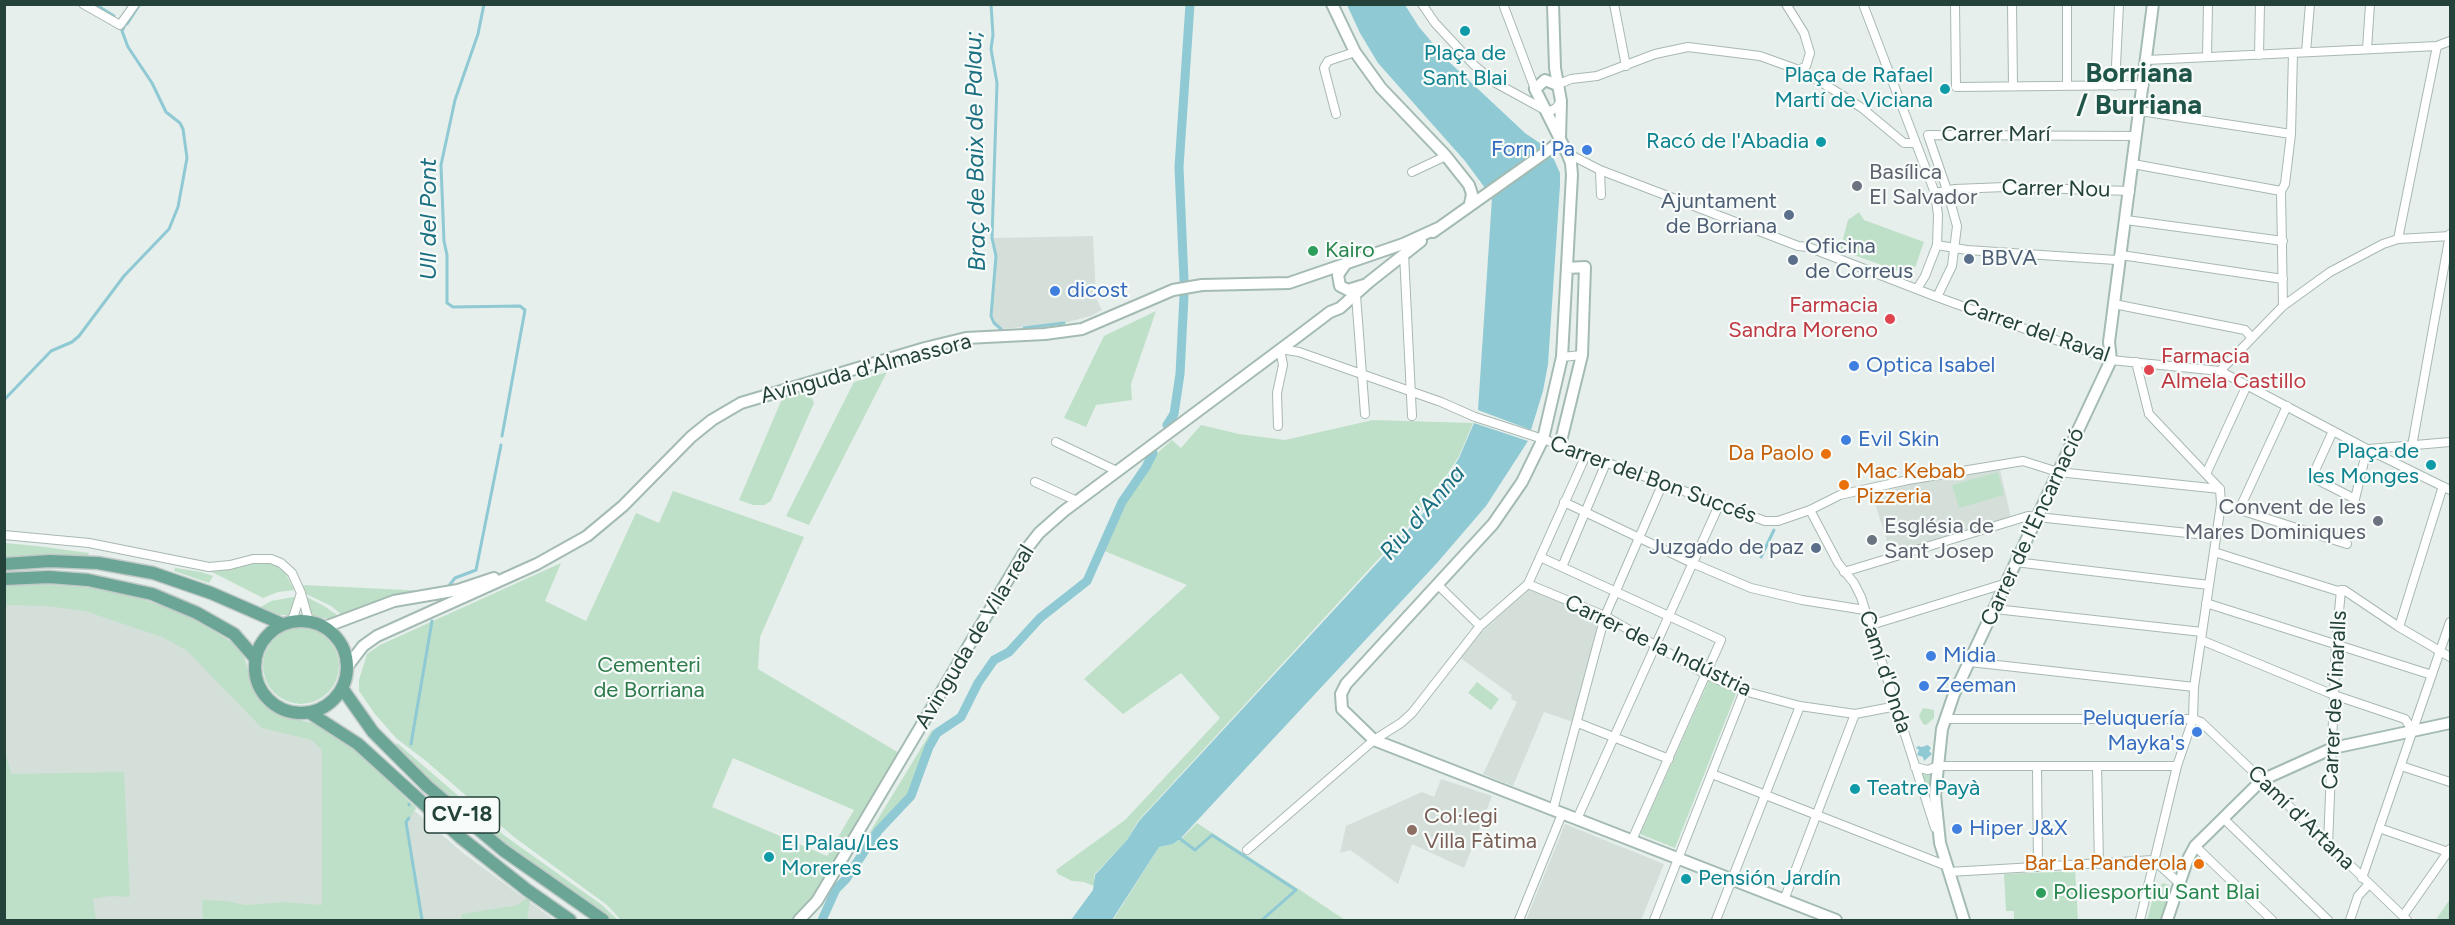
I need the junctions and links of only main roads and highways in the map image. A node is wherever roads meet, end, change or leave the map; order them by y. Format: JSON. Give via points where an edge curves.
{"nodes":[{"id":1,"x":4,"y":564,"type":"edge"},
{"id":2,"x":4,"y":579,"type":"edge"},
{"id":3,"x":287,"y":623,"type":"junction"},
{"id":4,"x":255,"y":658,"type":"junction"},
{"id":5,"x":342,"y":688,"type":"junction"},
{"id":6,"x":310,"y":713,"type":"junction"},
{"id":7,"x":570,"y":921,"type":"edge"},
{"id":8,"x":603,"y":921,"type":"edge"}],
"edges":[{"from":1,"to":3,"type":"main road","via":[[98,563],[153,573]]},
{"from":2,"to":4,"type":"main road","via":[[88,580],[152,594],[234,634]]},
{"from":3,"to":4,"type":"main road","via":[[264,638]]},
{"from":3,"to":5,"type":"main road","via":[[309,621],[325,627],[341,644],[347,667]]},
{"from":4,"to":6,"type":"main road","number":"CV-18","via":[[262,694],[289,712]]},
{"from":5,"to":6,"type":"main road","via":[[329,704]]},
{"from":5,"to":8,"type":"main road","number":"CV-18","via":[[373,732],[427,786],[503,850]]},
{"from":6,"to":7,"type":"main road","number":"CV-18","via":[[352,739],[460,837]]}]}
